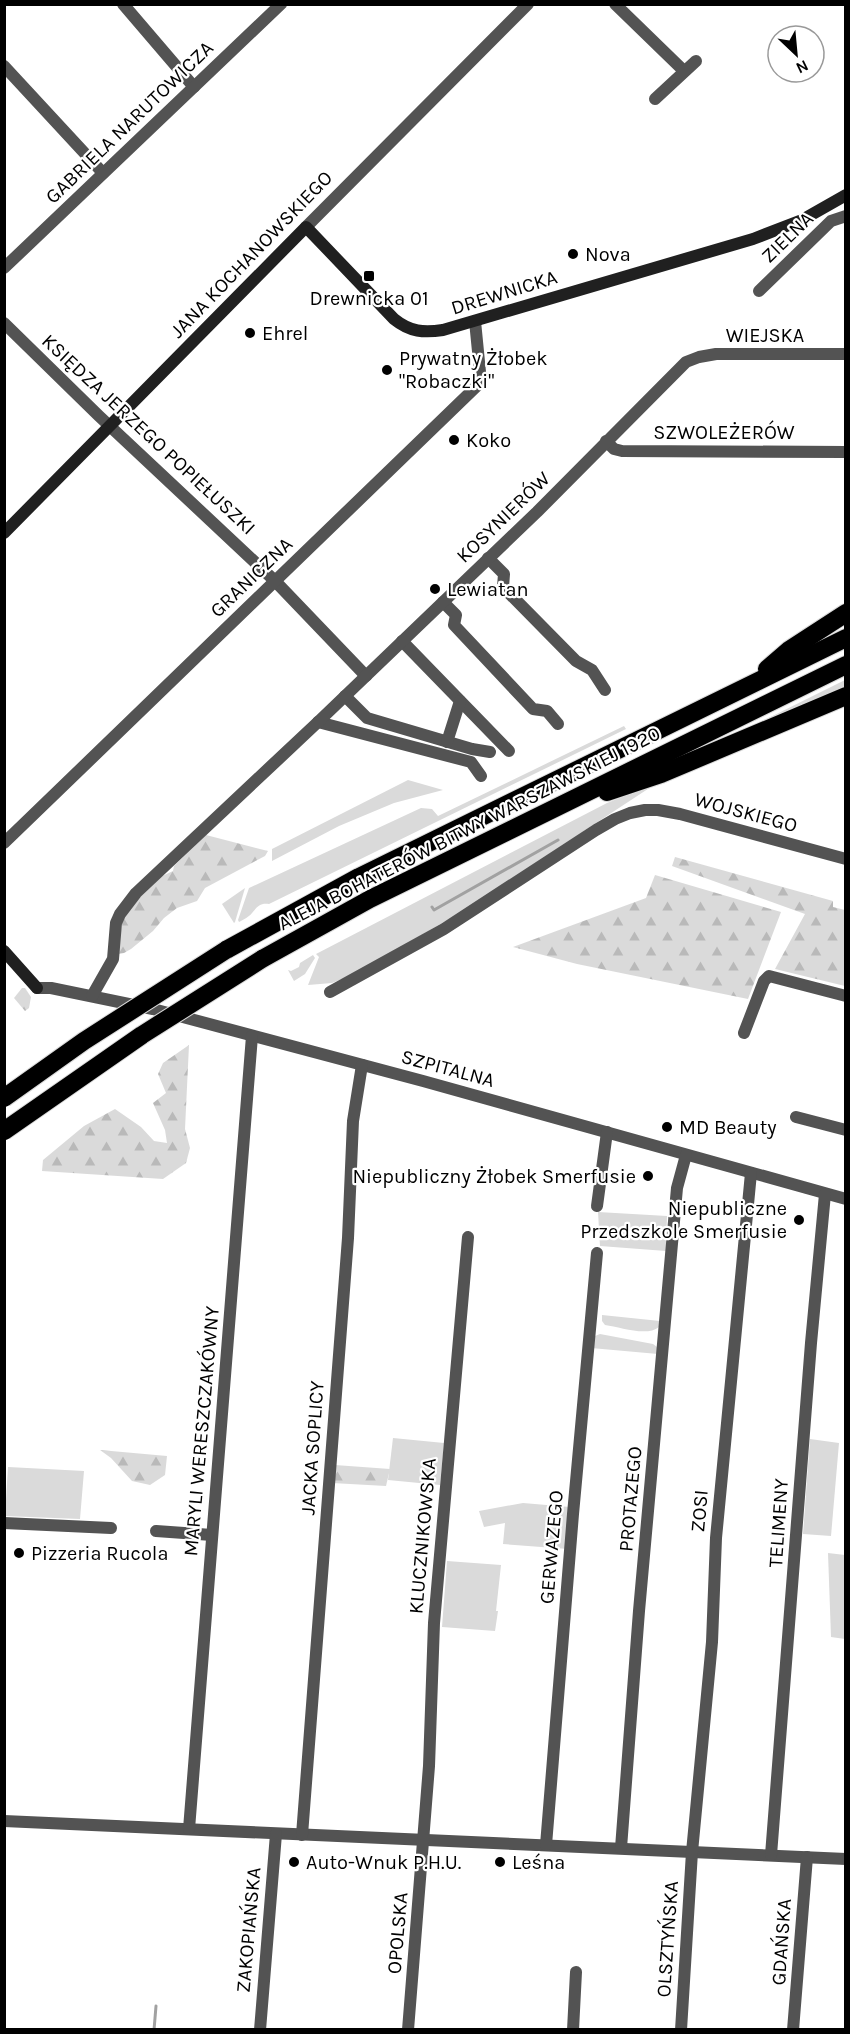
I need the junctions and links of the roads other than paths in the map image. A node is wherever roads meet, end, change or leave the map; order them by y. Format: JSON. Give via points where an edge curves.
{"nodes":[{"id":1,"x":123,"y":4,"type":"edge"},
{"id":2,"x":281,"y":4,"type":"edge"},
{"id":3,"x":528,"y":4,"type":"edge"},
{"id":4,"x":615,"y":4,"type":"edge"},
{"id":5,"x":696,"y":61,"type":"dead end"},
{"id":6,"x":4,"y":66,"type":"edge"},
{"id":7,"x":684,"y":71,"type":"junction"},
{"id":8,"x":194,"y":87,"type":"junction"},
{"id":9,"x":655,"y":99,"type":"dead end"},
{"id":10,"x":103,"y":173,"type":"junction"},
{"id":11,"x":846,"y":195,"type":"edge"},
{"id":12,"x":846,"y":216,"type":"edge"},
{"id":13,"x":306,"y":227,"type":"junction"},
{"id":14,"x":4,"y":268,"type":"edge"},
{"id":15,"x":759,"y":291,"type":"dead end"},
{"id":16,"x":475,"y":321,"type":"junction"},
{"id":17,"x":4,"y":323,"type":"edge"},
{"id":18,"x":846,"y":354,"type":"edge"},
{"id":19,"x":686,"y":362,"type":"joint"},
{"id":20,"x":110,"y":427,"type":"junction"},
{"id":21,"x":606,"y":441,"type":"junction"},
{"id":22,"x":846,"y":452,"type":"edge"},
{"id":23,"x":4,"y":533,"type":"edge"},
{"id":24,"x":488,"y":558,"type":"junction"},
{"id":25,"x":275,"y":581,"type":"junction"},
{"id":26,"x":443,"y":602,"type":"junction"},
{"id":27,"x":846,"y":613,"type":"edge"},
{"id":28,"x":846,"y":638,"type":"edge"},
{"id":29,"x":402,"y":641,"type":"junction"},
{"id":30,"x":846,"y":665,"type":"edge"},
{"id":31,"x":366,"y":676,"type":"junction"},
{"id":32,"x":747,"y":686,"type":"junction"},
{"id":33,"x":605,"y":690,"type":"dead end"},
{"id":34,"x":345,"y":696,"type":"junction"},
{"id":35,"x":846,"y":696,"type":"edge"},
{"id":36,"x":460,"y":701,"type":"junction"},
{"id":37,"x":318,"y":722,"type":"junction"},
{"id":38,"x":558,"y":723,"type":"dead end"},
{"id":39,"x":447,"y":742,"type":"junction"},
{"id":40,"x":509,"y":751,"type":"dead end"},
{"id":41,"x":490,"y":752,"type":"dead end"},
{"id":42,"x":481,"y":776,"type":"dead end"},
{"id":43,"x":534,"y":817,"type":"junction"},
{"id":44,"x":4,"y":843,"type":"edge"},
{"id":45,"x":846,"y":859,"type":"edge"},
{"id":46,"x":4,"y":951,"type":"edge"},
{"id":47,"x":330,"y":992,"type":"dead end"},
{"id":48,"x":92,"y":996,"type":"junction"},
{"id":49,"x":846,"y":996,"type":"edge"},
{"id":50,"x":744,"y":1034,"type":"dead end"},
{"id":51,"x":252,"y":1036,"type":"junction"},
{"id":52,"x":362,"y":1065,"type":"junction"},
{"id":53,"x":4,"y":1098,"type":"edge"},
{"id":54,"x":796,"y":1117,"type":"dead end"},
{"id":55,"x":846,"y":1130,"type":"edge"},
{"id":56,"x":4,"y":1131,"type":"edge"},
{"id":57,"x":607,"y":1132,"type":"junction"},
{"id":58,"x":686,"y":1155,"type":"junction"},
{"id":59,"x":751,"y":1173,"type":"junction"},
{"id":60,"x":825,"y":1194,"type":"junction"},
{"id":61,"x":846,"y":1199,"type":"edge"},
{"id":62,"x":597,"y":1206,"type":"dead end"},
{"id":63,"x":468,"y":1237,"type":"dead end"},
{"id":64,"x":597,"y":1253,"type":"dead end"},
{"id":65,"x":4,"y":1523,"type":"edge"},
{"id":66,"x":111,"y":1528,"type":"dead end"},
{"id":67,"x":156,"y":1531,"type":"dead end"},
{"id":68,"x":212,"y":1535,"type":"junction"},
{"id":69,"x":4,"y":1821,"type":"edge"},
{"id":70,"x":189,"y":1829,"type":"junction"},
{"id":71,"x":276,"y":1834,"type":"junction"},
{"id":72,"x":302,"y":1835,"type":"junction"},
{"id":73,"x":423,"y":1840,"type":"junction"},
{"id":74,"x":546,"y":1845,"type":"junction"},
{"id":75,"x":621,"y":1848,"type":"junction"},
{"id":76,"x":692,"y":1852,"type":"junction"},
{"id":77,"x":771,"y":1855,"type":"junction"},
{"id":78,"x":807,"y":1857,"type":"junction"},
{"id":79,"x":846,"y":1859,"type":"edge"},
{"id":80,"x":576,"y":1972,"type":"dead end"},
{"id":81,"x":260,"y":2030,"type":"edge"},
{"id":82,"x":408,"y":2030,"type":"edge"},
{"id":83,"x":573,"y":2030,"type":"edge"},
{"id":84,"x":681,"y":2030,"type":"edge"},
{"id":85,"x":793,"y":2030,"type":"edge"}],
"edges":[{"from":1,"to":8,"type":"street"},
{"from":2,"to":8,"type":"street","name":"GABRIELA NARUTOWICZA"},
{"from":3,"to":13,"type":"street","name":"JANA KOCHANOWSKIEGO"},
{"from":4,"to":7,"type":"street"},
{"from":5,"to":7,"type":"street"},
{"from":6,"to":10,"type":"street"},
{"from":7,"to":9,"type":"street"},
{"from":8,"to":10,"type":"street","name":"GABRIELA NARUTOWICZA"},
{"from":10,"to":14,"type":"street","name":"GABRIELA NARUTOWICZA"},
{"from":11,"to":16,"type":"street","name":"DREWNICKA","via":[[801,220],[753,239]]},
{"from":12,"to":15,"type":"street","name":"ZIELNA","via":[[831,221]]},
{"from":13,"to":16,"type":"street","name":"DREWNICKA","via":[[400,324],[427,333]]},
{"from":13,"to":20,"type":"street","name":"JANA KOCHANOWSKIEGO"},
{"from":16,"to":25,"type":"street","name":"GRANICZNA","via":[[481,382]]},
{"from":17,"to":20,"type":"street","name":"KSIĘDZA JERZEGO POPIEŁUSZKI"},
{"from":18,"to":19,"type":"street","name":"WIEJSKA","via":[[716,354]]},
{"from":19,"to":21,"type":"street","name":"KOSYNIERÓW"},
{"from":20,"to":23,"type":"street","name":"JANA KOCHANOWSKIEGO"},
{"from":20,"to":25,"type":"street","name":"KSIĘDZA JERZEGO POPIEŁUSZKI"},
{"from":21,"to":22,"type":"street","name":"SZWOLEŻERÓW","via":[[622,451]]},
{"from":21,"to":24,"type":"street","name":"KOSYNIERÓW"},
{"from":24,"to":26,"type":"street","name":"KOSYNIERÓW"},
{"from":24,"to":33,"type":"street","via":[[504,574],[502,587],[576,661],[592,670]]},
{"from":25,"to":31,"type":"street","name":"KSIĘDZA JERZEGO POPIEŁUSZKI"},
{"from":25,"to":44,"type":"street","name":"GRANICZNA"},
{"from":26,"to":29,"type":"street","name":"KOSYNIERÓW"},
{"from":26,"to":38,"type":"street","via":[[456,615],[454,625],[534,709],[547,711]]},
{"from":27,"to":32,"type":"highway","via":[[789,650]]},
{"from":28,"to":32,"type":"highway","name":"ALEJA BOHATERÓW BITWY WARSZAWSKIEJ 1920"},
{"from":29,"to":31,"type":"street","name":"KOSYNIERÓW"},
{"from":29,"to":36,"type":"street"},
{"from":30,"to":43,"type":"highway","name":"ALEJA BOHATERÓW BITWY WARSZAWSKIEJ 1920"},
{"from":31,"to":34,"type":"street","name":"KOSYNIERÓW"},
{"from":32,"to":53,"type":"highway","name":"ALEJA BOHATERÓW BITWY WARSZAWSKIEJ 1920","bridge":true,"via":[[369,872],[226,950],[100,1030]]},
{"from":34,"to":37,"type":"street","name":"KOSYNIERÓW"},
{"from":34,"to":39,"type":"street","via":[[368,718]]},
{"from":35,"to":43,"type":"highway","via":[[661,774]]},
{"from":36,"to":39,"type":"street"},
{"from":36,"to":40,"type":"street"},
{"from":37,"to":42,"type":"street","via":[[471,762]]},
{"from":37,"to":48,"type":"street","name":"KOSYNIERÓW","via":[[128,903],[116,923],[113,959]]},
{"from":39,"to":41,"type":"street"},
{"from":43,"to":56,"type":"highway","name":"ALEJA BOHATERÓW BITWY WARSZAWSKIEJ 1920","bridge":true,"via":[[370,899],[262,959],[142,1035]]},
{"from":45,"to":47,"type":"street","name":"WOJSKIEGO","via":[[680,814],[635,811],[609,822],[444,929]]},
{"from":46,"to":48,"type":"street","name":"SZPITALNA","via":[[34,985]]},
{"from":48,"to":51,"type":"street","name":"SZPITALNA"},
{"from":49,"to":50,"type":"street","via":[[769,976]]},
{"from":51,"to":52,"type":"street","name":"SZPITALNA"},
{"from":51,"to":68,"type":"street","name":"MARYLI WERESZCZAKÓWNY"},
{"from":52,"to":57,"type":"street","name":"SZPITALNA"},
{"from":52,"to":72,"type":"street","name":"JACKA SOPLICY","via":[[352,1121],[348,1238]]},
{"from":54,"to":55,"type":"street"},
{"from":57,"to":58,"type":"street","name":"SZPITALNA"},
{"from":57,"to":62,"type":"street"},
{"from":58,"to":59,"type":"street","name":"SZPITALNA"},
{"from":58,"to":75,"type":"street","name":"PROTAZEGO","via":[[676,1188]]},
{"from":59,"to":60,"type":"street","name":"SZPITALNA"},
{"from":59,"to":76,"type":"street","name":"ZOSI","via":[[716,1538],[712,1642]]},
{"from":60,"to":61,"type":"street","name":"SZPITALNA"},
{"from":60,"to":77,"type":"street","name":"TELIMENY"},
{"from":63,"to":73,"type":"street","name":"KLUCZNIKOWSKA","via":[[434,1623]]},
{"from":64,"to":74,"type":"street","name":"GERWAZEGO"},
{"from":65,"to":66,"type":"street"},
{"from":67,"to":68,"type":"street"},
{"from":68,"to":70,"type":"street","name":"MARYLI WERESZCZAKÓWNY"},
{"from":69,"to":70,"type":"street"},
{"from":70,"to":71,"type":"street"},
{"from":71,"to":72,"type":"street"},
{"from":71,"to":81,"type":"street","name":"ZAKOPIAŃSKA"},
{"from":72,"to":73,"type":"street"},
{"from":73,"to":74,"type":"street"},
{"from":73,"to":82,"type":"street","name":"OPOLSKA"},
{"from":74,"to":75,"type":"street"},
{"from":75,"to":76,"type":"street"},
{"from":76,"to":77,"type":"street"},
{"from":76,"to":84,"type":"street","name":"OLSZTYŃSKA"},
{"from":77,"to":78,"type":"street"},
{"from":78,"to":79,"type":"street"},
{"from":78,"to":85,"type":"street","name":"GDAŃSKA"},
{"from":80,"to":83,"type":"street"}]}
